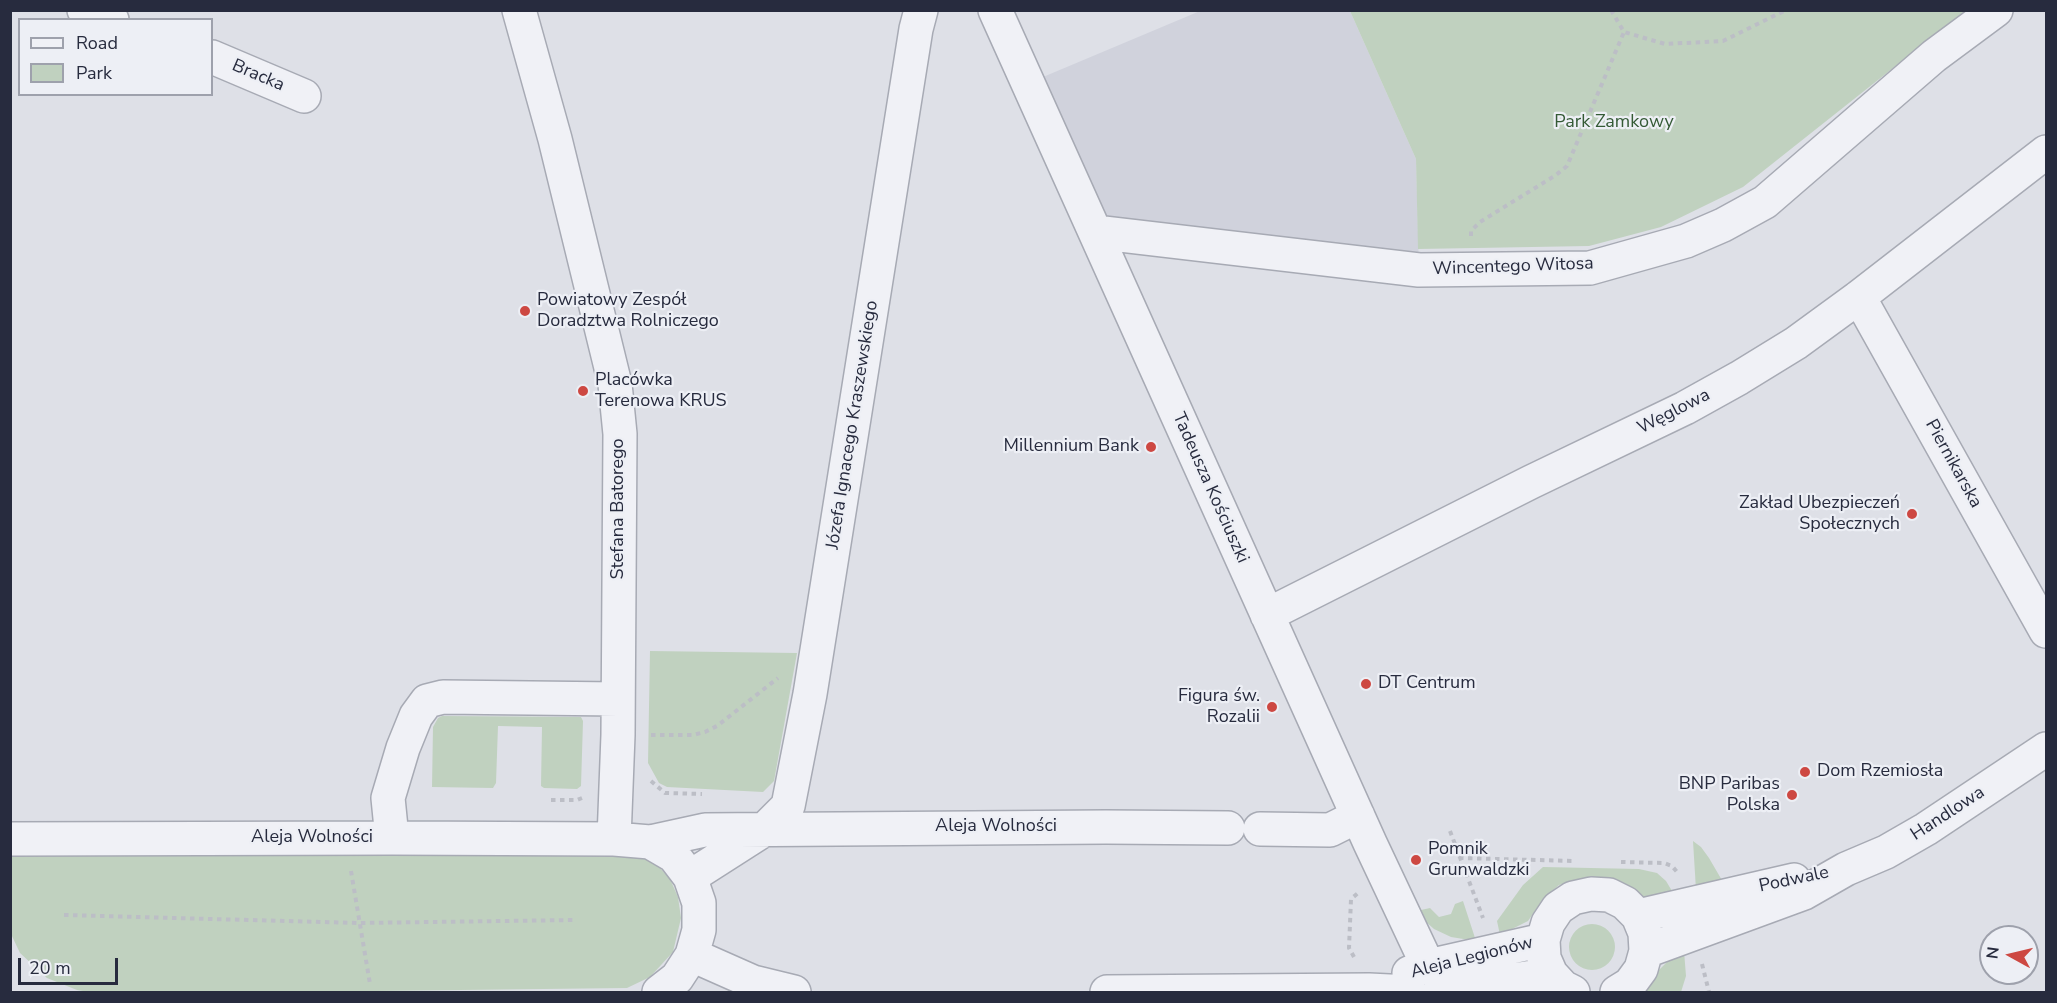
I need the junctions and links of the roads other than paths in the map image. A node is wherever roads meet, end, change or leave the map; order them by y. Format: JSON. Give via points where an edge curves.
{"nodes":[{"id":1,"x":84,"y":10,"type":"edge"},
{"id":2,"x":519,"y":10,"type":"edge"},
{"id":3,"x":995,"y":10,"type":"edge"},
{"id":4,"x":1996,"y":10,"type":"edge"},
{"id":5,"x":915,"y":12,"type":"edge"},
{"id":6,"x":106,"y":18,"type":"edge"},
{"id":7,"x":213,"y":57,"type":"edge"},
{"id":8,"x":304,"y":96,"type":"dead end"},
{"id":9,"x":2046,"y":152,"type":"edge"},
{"id":10,"x":1095,"y":232,"type":"junction"},
{"id":11,"x":1859,"y":297,"type":"junction"},
{"id":12,"x":1268,"y":615,"type":"junction"},
{"id":13,"x":2046,"y":631,"type":"edge"},
{"id":14,"x":618,"y":699,"type":"junction"},
{"id":15,"x":2046,"y":749,"type":"edge"},
{"id":16,"x":1358,"y":816,"type":"junction"},
{"id":17,"x":765,"y":829,"type":"junction"},
{"id":18,"x":392,"y":838,"type":"junction"},
{"id":19,"x":10,"y":839,"type":"edge"},
{"id":20,"x":615,"y":839,"type":"junction"},
{"id":21,"x":650,"y":842,"type":"junction"},
{"id":22,"x":1846,"y":869,"type":"junction"},
{"id":23,"x":690,"y":878,"type":"junction"},
{"id":24,"x":1638,"y":916,"type":"junction"},
{"id":25,"x":1543,"y":940,"type":"junction"},
{"id":26,"x":1646,"y":951,"type":"junction"},
{"id":27,"x":692,"y":955,"type":"junction"},
{"id":28,"x":1434,"y":979,"type":"edge"},
{"id":29,"x":1563,"y":987,"type":"edge"},
{"id":30,"x":1369,"y":990,"type":"junction"},
{"id":31,"x":1620,"y":991,"type":"edge"},
{"id":32,"x":659,"y":993,"type":"edge"},
{"id":33,"x":794,"y":993,"type":"edge"},
{"id":34,"x":1107,"y":993,"type":"edge"},
{"id":35,"x":1410,"y":993,"type":"edge"}],
"edges":[{"from":1,"to":6,"type":"street"},
{"from":2,"to":14,"type":"street","name":"Stefana Batorego","via":[[615,384],[620,434]]},
{"from":3,"to":10,"type":"street","name":"Tadeusza Kościuszki"},
{"from":4,"to":10,"type":"street","name":"Wincentego Witosa","via":[[1935,56],[1765,202],[1686,241],[1590,268],[1419,270]]},
{"from":5,"to":17,"type":"street","name":"Józefa Ignacego Kraszewskiego","via":[[810,694],[788,806]]},
{"from":7,"to":8,"type":"street","name":"Bracka"},
{"from":9,"to":11,"type":"street","name":"Węglowa"},
{"from":10,"to":12,"type":"street","name":"Tadeusza Kościuszki"},
{"from":11,"to":12,"type":"street","name":"Węglowa","via":[[1796,342],[1685,408]]},
{"from":11,"to":13,"type":"street","name":"Piernikarska"},
{"from":12,"to":16,"type":"street","name":"Tadeusza Kościuszki"},
{"from":14,"to":18,"type":"street","via":[[443,697],[427,701],[416,716],[388,798]]},
{"from":14,"to":20,"type":"street","name":"Stefana Batorego"},
{"from":15,"to":22,"type":"street","name":"Handlowa","via":[[1926,829]]},
{"from":16,"to":17,"type":"street","name":"Aleja Wolności","via":[[1330,830]]},
{"from":16,"to":28,"type":"street","name":"Tadeusza Kościuszki"},
{"from":17,"to":21,"type":"street","name":"Aleja Wolności","via":[[705,830]]},
{"from":17,"to":23,"type":"street"},
{"from":18,"to":19,"type":"street","name":"Aleja Wolności"},
{"from":18,"to":20,"type":"street","name":"Aleja Wolności"},
{"from":20,"to":21,"type":"street","name":"Aleja Wolności"},
{"from":21,"to":23,"type":"street","via":[[674,856]]},
{"from":22,"to":24,"type":"street","name":"Podwale"},
{"from":22,"to":26,"type":"street","name":"Podwale","via":[[1804,893]]},
{"from":23,"to":27,"type":"street","via":[[699,903],[699,930]]},
{"from":24,"to":25,"type":"street","via":[[1609,895],[1573,898],[1558,908],[1548,922]]},
{"from":24,"to":26,"type":"street","via":[[1645,933]]},
{"from":25,"to":28,"type":"street","name":"Aleja Legionów"},
{"from":25,"to":29,"type":"street","via":[[1544,958]]},
{"from":26,"to":31,"type":"street","via":[[1641,969]]},
{"from":27,"to":32,"type":"street","via":[[677,978]]},
{"from":27,"to":33,"type":"street","via":[[753,982]]},
{"from":28,"to":29,"type":"street","name":"Aleja Legionów"},
{"from":28,"to":30,"type":"street","name":"Aleja Legionów"},
{"from":30,"to":34,"type":"street","name":"Aleja Legionów"},
{"from":30,"to":35,"type":"street","name":"Aleja Legionów"}]}
